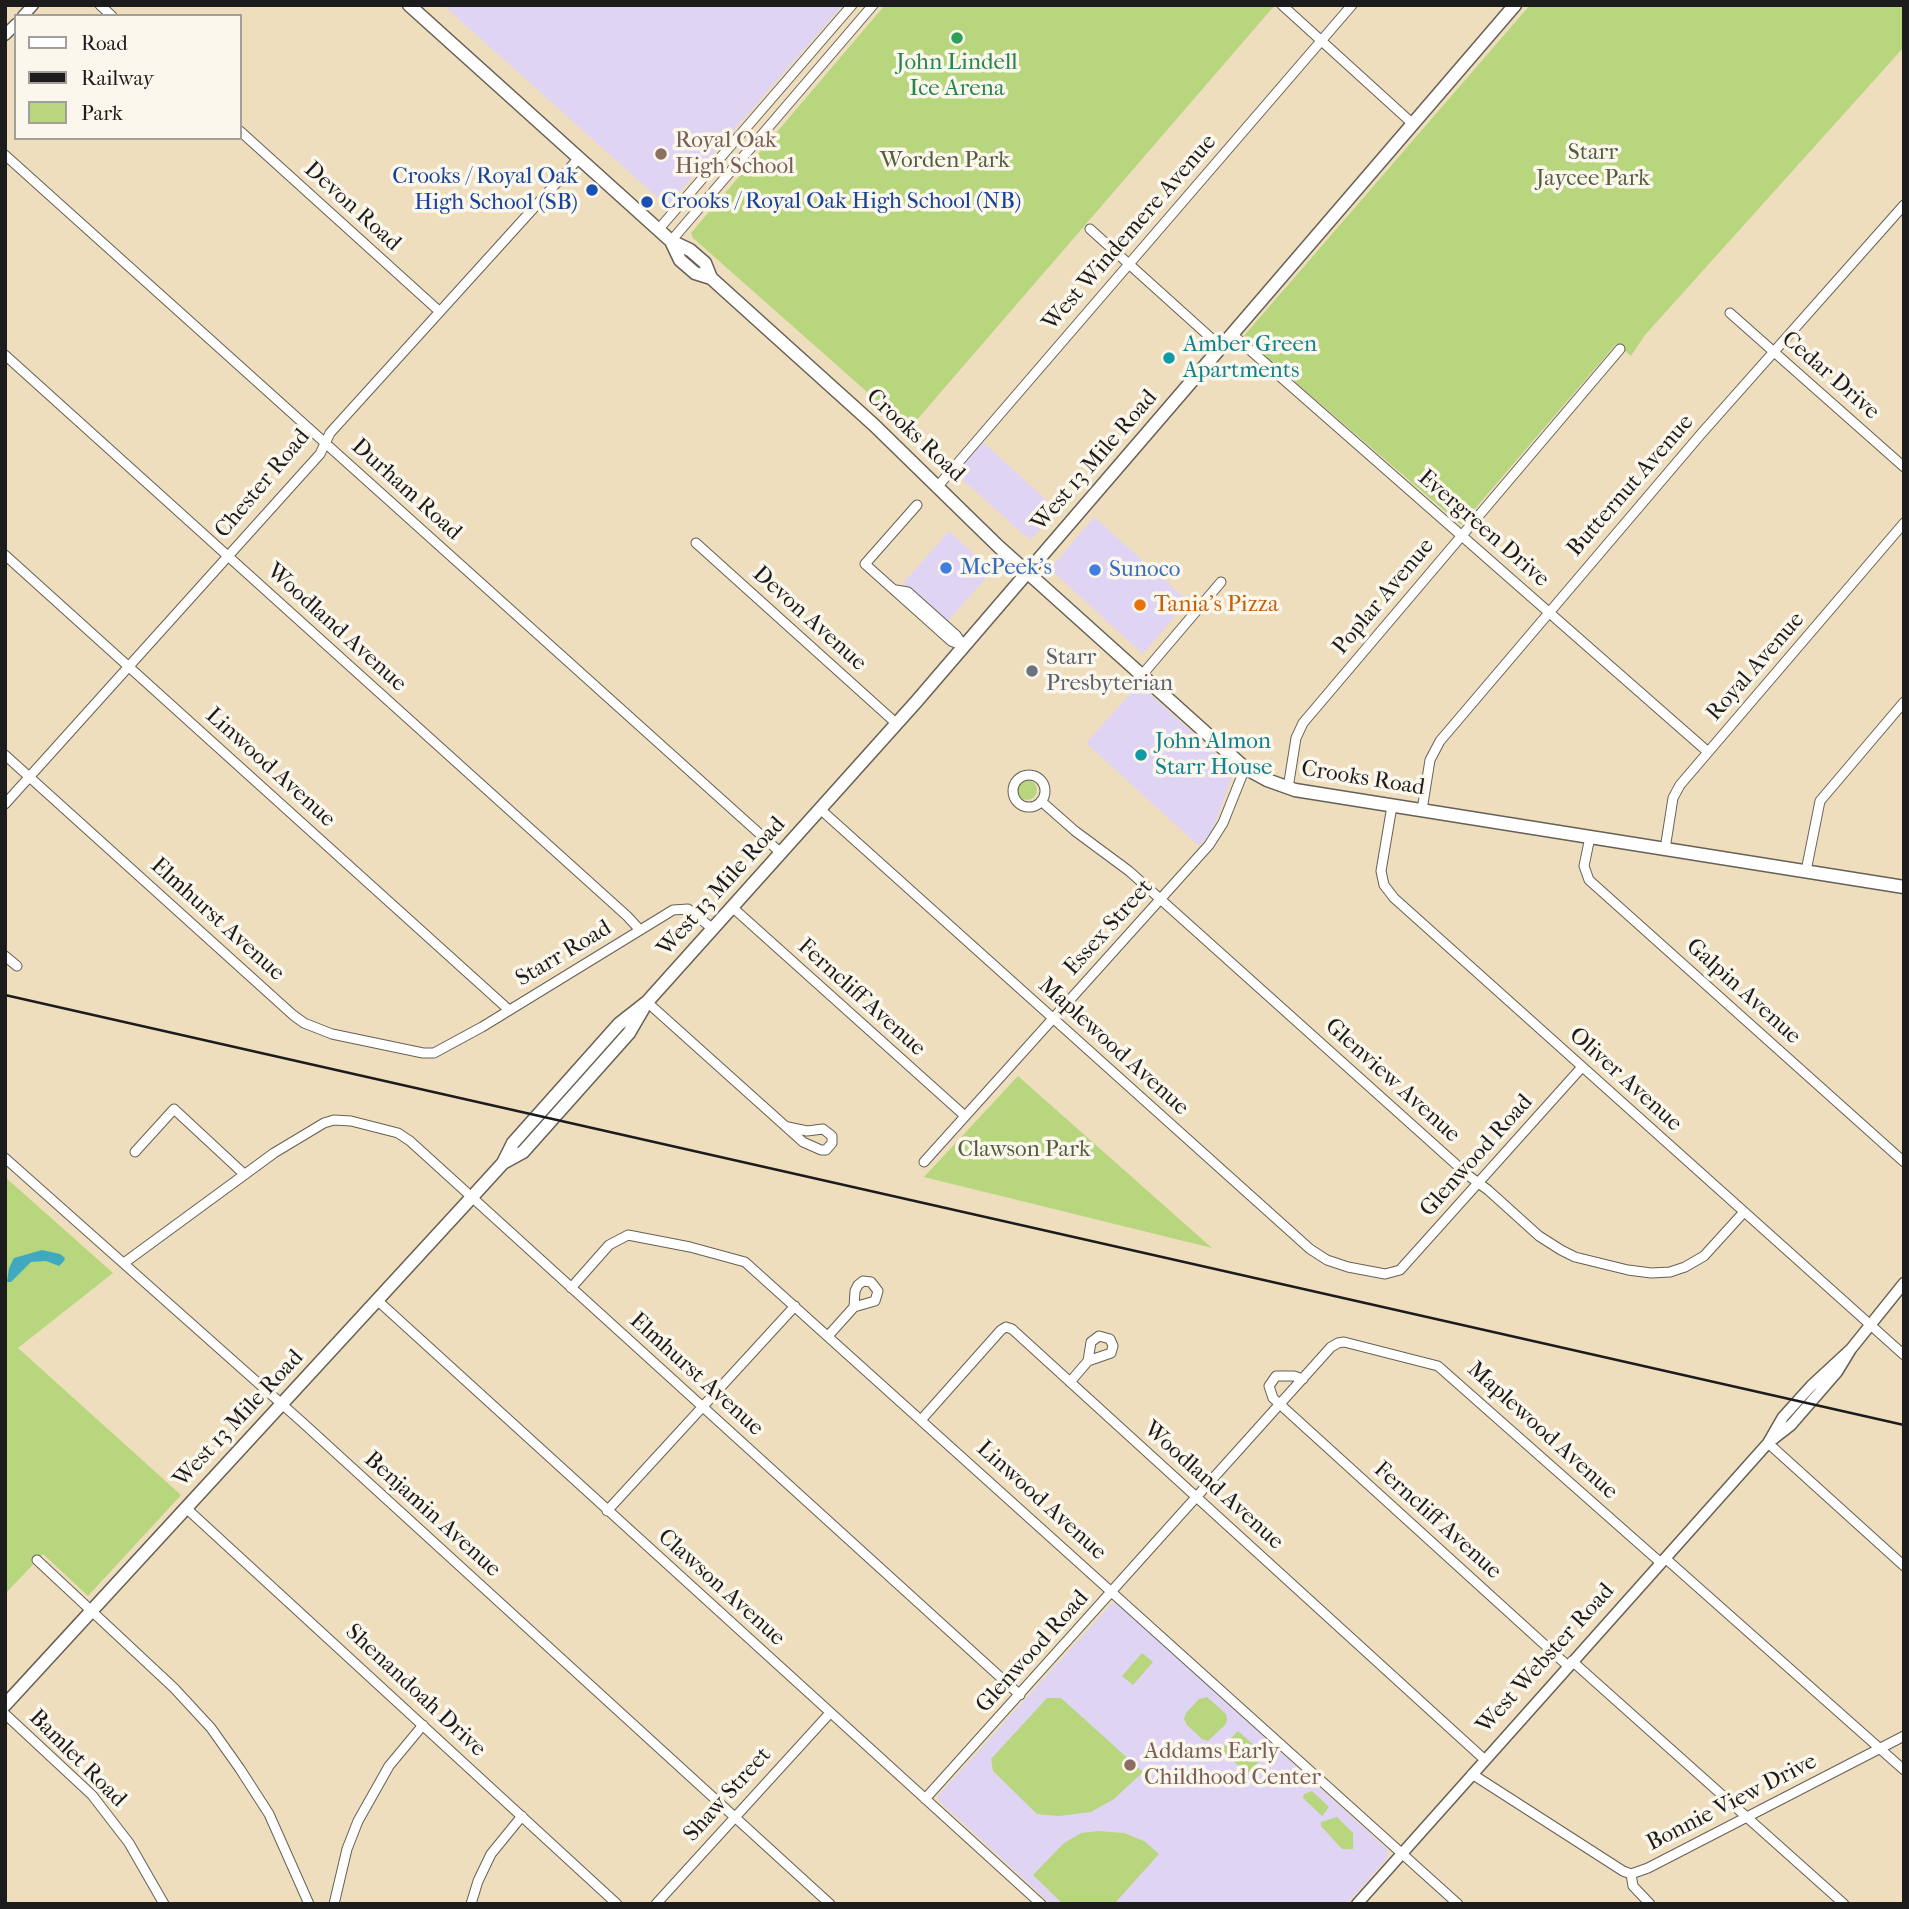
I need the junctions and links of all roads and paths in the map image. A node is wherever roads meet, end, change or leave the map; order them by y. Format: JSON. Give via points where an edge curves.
{"nodes":[{"id":1,"x":409,"y":5,"type":"edge"},
{"id":2,"x":852,"y":5,"type":"edge"},
{"id":3,"x":873,"y":5,"type":"edge"},
{"id":4,"x":1282,"y":5,"type":"edge"},
{"id":5,"x":1352,"y":5,"type":"edge"},
{"id":6,"x":1515,"y":5,"type":"edge"},
{"id":7,"x":1322,"y":40,"type":"junction"},
{"id":8,"x":813,"y":51,"type":"junction"},
{"id":9,"x":825,"y":61,"type":"junction"},
{"id":10,"x":752,"y":122,"type":"junction"},
{"id":11,"x":1413,"y":124,"type":"junction"},
{"id":12,"x":242,"y":133,"type":"edge"},
{"id":13,"x":759,"y":138,"type":"junction"},
{"id":14,"x":5,"y":155,"type":"edge"},
{"id":15,"x":579,"y":158,"type":"junction"},
{"id":16,"x":691,"y":192,"type":"junction"},
{"id":17,"x":704,"y":202,"type":"junction"},
{"id":18,"x":1904,"y":205,"type":"edge"},
{"id":19,"x":1090,"y":229,"type":"dead end"},
{"id":20,"x":658,"y":230,"type":"junction"},
{"id":21,"x":671,"y":241,"type":"junction"},
{"id":22,"x":1129,"y":264,"type":"junction"},
{"id":23,"x":439,"y":311,"type":"junction"},
{"id":24,"x":1730,"y":313,"type":"dead end"},
{"id":25,"x":1233,"y":335,"type":"junction"},
{"id":26,"x":1221,"y":347,"type":"junction"},
{"id":27,"x":1620,"y":349,"type":"dead end"},
{"id":28,"x":1773,"y":351,"type":"junction"},
{"id":29,"x":5,"y":355,"type":"edge"},
{"id":30,"x":326,"y":443,"type":"junction"},
{"id":31,"x":1904,"y":467,"type":"edge"},
{"id":32,"x":939,"y":486,"type":"junction"},
{"id":33,"x":917,"y":505,"type":"dead end"},
{"id":34,"x":1904,"y":523,"type":"edge"},
{"id":35,"x":1461,"y":536,"type":"junction"},
{"id":36,"x":696,"y":543,"type":"dead end"},
{"id":37,"x":5,"y":555,"type":"edge"},
{"id":38,"x":228,"y":556,"type":"junction"},
{"id":39,"x":1027,"y":571,"type":"junction"},
{"id":40,"x":1221,"y":582,"type":"dead end"},
{"id":41,"x":1549,"y":613,"type":"junction"},
{"id":42,"x":964,"y":646,"type":"junction"},
{"id":43,"x":128,"y":666,"type":"junction"},
{"id":44,"x":1142,"y":675,"type":"junction"},
{"id":45,"x":1904,"y":702,"type":"edge"},
{"id":46,"x":897,"y":724,"type":"junction"},
{"id":47,"x":1708,"y":752,"type":"junction"},
{"id":48,"x":5,"y":755,"type":"edge"},
{"id":49,"x":1245,"y":768,"type":"junction"},
{"id":50,"x":29,"y":777,"type":"junction"},
{"id":51,"x":1288,"y":788,"type":"junction"},
{"id":52,"x":1041,"y":801,"type":"dead end"},
{"id":53,"x":5,"y":804,"type":"edge"},
{"id":54,"x":1392,"y":806,"type":"junction"},
{"id":55,"x":820,"y":809,"type":"junction"},
{"id":56,"x":1422,"y":810,"type":"junction"},
{"id":57,"x":1590,"y":837,"type":"junction"},
{"id":58,"x":1665,"y":849,"type":"junction"},
{"id":59,"x":781,"y":853,"type":"junction"},
{"id":60,"x":1806,"y":871,"type":"junction"},
{"id":61,"x":1904,"y":887,"type":"edge"},
{"id":62,"x":1160,"y":899,"type":"junction"},
{"id":63,"x":732,"y":908,"type":"junction"},
{"id":64,"x":713,"y":929,"type":"junction"},
{"id":65,"x":640,"y":930,"type":"junction"},
{"id":66,"x":5,"y":956,"type":"edge"},
{"id":67,"x":17,"y":966,"type":"dead end"},
{"id":68,"x":647,"y":1002,"type":"junction"},
{"id":69,"x":509,"y":1010,"type":"junction"},
{"id":70,"x":1052,"y":1019,"type":"junction"},
{"id":71,"x":433,"y":1053,"type":"joint"},
{"id":72,"x":1582,"y":1067,"type":"junction"},
{"id":73,"x":965,"y":1116,"type":"junction"},
{"id":74,"x":788,"y":1127,"type":"dead end"},
{"id":75,"x":135,"y":1152,"type":"dead end"},
{"id":76,"x":5,"y":1158,"type":"edge"},
{"id":77,"x":924,"y":1162,"type":"dead end"},
{"id":78,"x":1904,"y":1162,"type":"edge"},
{"id":79,"x":244,"y":1174,"type":"junction"},
{"id":80,"x":1478,"y":1183,"type":"junction"},
{"id":81,"x":472,"y":1197,"type":"junction"},
{"id":82,"x":1744,"y":1212,"type":"junction"},
{"id":83,"x":124,"y":1264,"type":"junction"},
{"id":84,"x":1400,"y":1270,"type":"joint"},
{"id":85,"x":1904,"y":1283,"type":"edge"},
{"id":86,"x":571,"y":1287,"type":"junction"},
{"id":87,"x":377,"y":1300,"type":"junction"},
{"id":88,"x":795,"y":1306,"type":"junction"},
{"id":89,"x":854,"y":1307,"type":"dead end"},
{"id":90,"x":1871,"y":1326,"type":"junction"},
{"id":91,"x":828,"y":1336,"type":"junction"},
{"id":92,"x":1344,"y":1342,"type":"joint"},
{"id":93,"x":1904,"y":1355,"type":"edge"},
{"id":94,"x":1088,"y":1361,"type":"dead end"},
{"id":95,"x":1303,"y":1379,"type":"junction"},
{"id":96,"x":1070,"y":1382,"type":"junction"},
{"id":97,"x":281,"y":1404,"type":"junction"},
{"id":98,"x":1280,"y":1404,"type":"junction"},
{"id":99,"x":703,"y":1407,"type":"junction"},
{"id":100,"x":921,"y":1420,"type":"junction"},
{"id":101,"x":1768,"y":1443,"type":"junction"},
{"id":102,"x":1198,"y":1497,"type":"junction"},
{"id":103,"x":186,"y":1508,"type":"junction"},
{"id":104,"x":607,"y":1511,"type":"junction"},
{"id":105,"x":37,"y":1560,"type":"dead end"},
{"id":106,"x":1663,"y":1560,"type":"junction"},
{"id":107,"x":1904,"y":1566,"type":"edge"},
{"id":108,"x":1113,"y":1592,"type":"junction"},
{"id":109,"x":92,"y":1611,"type":"junction"},
{"id":110,"x":1570,"y":1664,"type":"junction"},
{"id":111,"x":1020,"y":1695,"type":"junction"},
{"id":112,"x":5,"y":1704,"type":"edge"},
{"id":113,"x":830,"y":1713,"type":"junction"},
{"id":114,"x":5,"y":1714,"type":"edge"},
{"id":115,"x":422,"y":1725,"type":"junction"},
{"id":116,"x":1904,"y":1737,"type":"edge"},
{"id":117,"x":1880,"y":1749,"type":"junction"},
{"id":118,"x":1485,"y":1760,"type":"junction"},
{"id":119,"x":1904,"y":1770,"type":"edge"},
{"id":120,"x":1472,"y":1774,"type":"junction"},
{"id":121,"x":925,"y":1800,"type":"junction"},
{"id":122,"x":522,"y":1816,"type":"junction"},
{"id":123,"x":1746,"y":1816,"type":"junction"},
{"id":124,"x":734,"y":1817,"type":"junction"},
{"id":125,"x":1401,"y":1854,"type":"junction"},
{"id":126,"x":1631,"y":1874,"type":"junction"},
{"id":127,"x":164,"y":1904,"type":"edge"},
{"id":128,"x":309,"y":1904,"type":"edge"},
{"id":129,"x":334,"y":1904,"type":"edge"},
{"id":130,"x":471,"y":1904,"type":"edge"},
{"id":131,"x":617,"y":1904,"type":"edge"},
{"id":132,"x":656,"y":1904,"type":"edge"},
{"id":133,"x":830,"y":1904,"type":"edge"},
{"id":134,"x":1041,"y":1904,"type":"edge"},
{"id":135,"x":1357,"y":1904,"type":"edge"},
{"id":136,"x":1458,"y":1904,"type":"edge"},
{"id":137,"x":1650,"y":1904,"type":"edge"},
{"id":138,"x":1844,"y":1904,"type":"edge"}],
"edges":[{"from":1,"to":15,"type":"main road","name":"Crooks Road"},
{"from":2,"to":8,"type":"street"},
{"from":3,"to":9,"type":"street"},
{"from":4,"to":7,"type":"street"},
{"from":5,"to":7,"type":"street","name":"West Windemere Avenue"},
{"from":6,"to":11,"type":"main road","name":"West 13 Mile Road"},
{"from":7,"to":11,"type":"street"},
{"from":7,"to":22,"type":"street","name":"West Windemere Avenue"},
{"from":8,"to":9,"type":"street"},
{"from":8,"to":10,"type":"street"},
{"from":9,"to":13,"type":"street"},
{"from":10,"to":13,"type":"street"},
{"from":10,"to":16,"type":"street"},
{"from":11,"to":25,"type":"main road","name":"West 13 Mile Road"},
{"from":12,"to":23,"type":"street","name":"Devon Road"},
{"from":13,"to":17,"type":"street"},
{"from":14,"to":30,"type":"street","name":"Durham Road"},
{"from":15,"to":20,"type":"main road","name":"Crooks Road"},
{"from":15,"to":23,"type":"street","name":"Chester Road"},
{"from":16,"to":17,"type":"street"},
{"from":16,"to":20,"type":"street"},
{"from":17,"to":21,"type":"street"},
{"from":18,"to":28,"type":"street","name":"Butternut Avenue"},
{"from":19,"to":22,"type":"street"},
{"from":20,"to":21,"type":"main road","name":"Crooks Road"},
{"from":21,"to":32,"type":"main road","name":"Crooks Road","via":[[690,250],[705,264],[710,278]]},
{"from":22,"to":26,"type":"street"},
{"from":22,"to":32,"type":"street","name":"West Windemere Avenue"},
{"from":23,"to":30,"type":"street","name":"Chester Road","via":[[330,432]]},
{"from":24,"to":28,"type":"street","name":"Cedar Drive"},
{"from":25,"to":26,"type":"main road","name":"West 13 Mile Road"},
{"from":25,"to":35,"type":"street","name":"Evergreen Drive"},
{"from":26,"to":39,"type":"main road","name":"West 13 Mile Road"},
{"from":27,"to":35,"type":"street","name":"Poplar Avenue"},
{"from":28,"to":31,"type":"street","name":"Cedar Drive"},
{"from":28,"to":41,"type":"street","name":"Butternut Avenue"},
{"from":29,"to":38,"type":"street","name":"Woodland Avenue"},
{"from":30,"to":38,"type":"street","name":"Chester Road"},
{"from":30,"to":59,"type":"street","name":"Durham Road"},
{"from":32,"to":39,"type":"main road","name":"Crooks Road"},
{"from":33,"to":42,"type":"street","via":[[865,564],[896,590],[908,592]]},
{"from":34,"to":47,"type":"street","name":"Royal Avenue"},
{"from":35,"to":41,"type":"street","name":"Evergreen Drive"},
{"from":35,"to":51,"type":"street","name":"Poplar Avenue","via":[[1303,723]]},
{"from":36,"to":46,"type":"street","name":"Devon Avenue"},
{"from":37,"to":43,"type":"street","name":"Linwood Avenue"},
{"from":38,"to":43,"type":"street","name":"Chester Road"},
{"from":38,"to":65,"type":"street","name":"Woodland Avenue"},
{"from":39,"to":42,"type":"main road","name":"West 13 Mile Road"},
{"from":39,"to":44,"type":"main road","name":"Crooks Road"},
{"from":40,"to":44,"type":"street"},
{"from":41,"to":47,"type":"street","name":"Evergreen Drive"},
{"from":41,"to":56,"type":"street","name":"Butternut Avenue","via":[[1434,749]]},
{"from":42,"to":46,"type":"main road","name":"West 13 Mile Road"},
{"from":43,"to":50,"type":"street","name":"Chester Road"},
{"from":43,"to":69,"type":"street","name":"Linwood Avenue"},
{"from":44,"to":49,"type":"main road","name":"Crooks Road"},
{"from":45,"to":60,"type":"street","via":[[1820,801]]},
{"from":46,"to":55,"type":"main road","name":"West 13 Mile Road"},
{"from":47,"to":58,"type":"street","name":"Royal Avenue","via":[[1675,792]]},
{"from":48,"to":50,"type":"street","name":"Elmhurst Avenue"},
{"from":49,"to":51,"type":"main road","name":"Crooks Road"},
{"from":49,"to":62,"type":"street","name":"Essex Street","via":[[1223,824]]},
{"from":50,"to":53,"type":"street","name":"Chester Road"},
{"from":50,"to":71,"type":"street","name":"Elmhurst Avenue","via":[[304,1023],[332,1034]]},
{"from":51,"to":54,"type":"main road","name":"Crooks Road"},
{"from":52,"to":62,"type":"street","name":"Glenview Avenue"},
{"from":54,"to":56,"type":"main road","name":"Crooks Road"},
{"from":54,"to":72,"type":"street","name":"Oliver Avenue","via":[[1381,871],[1389,891]]},
{"from":55,"to":59,"type":"main road","name":"West 13 Mile Road"},
{"from":55,"to":70,"type":"street","name":"Maplewood Avenue"},
{"from":56,"to":57,"type":"main road","name":"Crooks Road"},
{"from":57,"to":58,"type":"main road","name":"Crooks Road"},
{"from":57,"to":78,"type":"street","name":"Galpin Avenue","via":[[1584,866],[1589,880]]},
{"from":58,"to":60,"type":"main road","name":"Crooks Road"},
{"from":59,"to":63,"type":"main road","name":"West 13 Mile Road"},
{"from":60,"to":61,"type":"main road","name":"Crooks Road"},
{"from":62,"to":70,"type":"street","name":"Essex Street"},
{"from":62,"to":80,"type":"street","name":"Glenview Avenue"},
{"from":63,"to":64,"type":"main road","name":"West 13 Mile Road"},
{"from":63,"to":73,"type":"street","name":"Ferncliff Avenue"},
{"from":64,"to":65,"type":"street","name":"Starr Road","via":[[695,913],[681,908]]},
{"from":64,"to":68,"type":"main road","name":"West 13 Mile Road"},
{"from":65,"to":69,"type":"street","name":"Starr Road"},
{"from":66,"to":67,"type":"street"},
{"from":68,"to":74,"type":"street"},
{"from":68,"to":81,"type":"main road","name":"West 13 Mile Road","via":[[629,1034],[523,1152],[503,1163]]},
{"from":69,"to":71,"type":"street","name":"Starr Road"},
{"from":70,"to":73,"type":"street","name":"Essex Street"},
{"from":70,"to":84,"type":"street","name":"Maplewood Avenue","via":[[1310,1249],[1348,1267],[1385,1274]]},
{"from":72,"to":80,"type":"street","name":"Glenwood Road"},
{"from":72,"to":82,"type":"street","name":"Oliver Avenue"},
{"from":73,"to":77,"type":"street","name":"Essex Street"},
{"from":75,"to":79,"type":"street","via":[[174,1109]]},
{"from":76,"to":83,"type":"street","name":"Benjamin Avenue"},
{"from":79,"to":81,"type":"street","name":"Elmhurst Avenue","via":[[328,1121],[351,1121],[398,1133]]},
{"from":79,"to":83,"type":"street"},
{"from":80,"to":82,"type":"street","name":"Glenview Avenue","via":[[1539,1236],[1575,1258],[1651,1273],[1670,1272],[1694,1262]]},
{"from":80,"to":84,"type":"street","name":"Glenwood Road"},
{"from":81,"to":86,"type":"street","name":"Elmhurst Avenue"},
{"from":81,"to":87,"type":"main road","name":"West 13 Mile Road"},
{"from":82,"to":90,"type":"street","name":"Oliver Avenue"},
{"from":83,"to":97,"type":"street","name":"Benjamin Avenue"},
{"from":85,"to":90,"type":"street","name":"West Webster Road"},
{"from":86,"to":88,"type":"street","name":"Linwood Avenue","via":[[609,1245],[625,1235],[636,1235],[740,1259]]},
{"from":86,"to":99,"type":"street","name":"Elmhurst Avenue"},
{"from":87,"to":97,"type":"main road","name":"West 13 Mile Road"},
{"from":87,"to":104,"type":"street","name":"Clawson Avenue"},
{"from":88,"to":91,"type":"street","name":"Linwood Avenue"},
{"from":88,"to":99,"type":"street"},
{"from":89,"to":91,"type":"street"},
{"from":90,"to":93,"type":"street","name":"Oliver Avenue"},
{"from":90,"to":101,"type":"street","name":"West Webster Road","via":[[1837,1373],[1791,1425]]},
{"from":91,"to":100,"type":"street","name":"Linwood Avenue"},
{"from":92,"to":95,"type":"street","name":"Glenwood Road","via":[[1331,1347]]},
{"from":92,"to":106,"type":"street","name":"Maplewood Avenue","via":[[1437,1366]]},
{"from":94,"to":96,"type":"street"},
{"from":95,"to":98,"type":"street","name":"Glenwood Road"},
{"from":95,"to":98,"type":"street","via":[[1273,1378],[1269,1386]]},
{"from":96,"to":100,"type":"street","name":"Woodland Avenue","via":[[1006,1327]]},
{"from":96,"to":102,"type":"street","name":"Woodland Avenue"},
{"from":97,"to":103,"type":"main road","name":"West 13 Mile Road"},
{"from":97,"to":124,"type":"street","name":"Benjamin Avenue"},
{"from":98,"to":102,"type":"street","name":"Glenwood Road"},
{"from":98,"to":110,"type":"street","name":"Ferncliff Avenue"},
{"from":99,"to":104,"type":"street"},
{"from":99,"to":111,"type":"street","name":"Elmhurst Avenue"},
{"from":100,"to":108,"type":"street","name":"Linwood Avenue"},
{"from":101,"to":106,"type":"street","name":"West Webster Road"},
{"from":101,"to":107,"type":"street"},
{"from":102,"to":108,"type":"street","name":"Glenwood Road"},
{"from":102,"to":118,"type":"street","name":"Woodland Avenue"},
{"from":103,"to":109,"type":"main road","name":"West 13 Mile Road"},
{"from":103,"to":115,"type":"street","name":"Shenandoah Drive"},
{"from":104,"to":113,"type":"street","name":"Clawson Avenue"},
{"from":105,"to":109,"type":"street"},
{"from":106,"to":110,"type":"street","name":"West Webster Road"},
{"from":106,"to":117,"type":"street","name":"Maplewood Avenue"},
{"from":108,"to":111,"type":"street","name":"Glenwood Road"},
{"from":108,"to":125,"type":"street","name":"Linwood Avenue"},
{"from":109,"to":112,"type":"main road","name":"West 13 Mile Road"},
{"from":109,"to":128,"type":"street","via":[[174,1688],[223,1745],[269,1814]]},
{"from":110,"to":118,"type":"street","name":"West Webster Road"},
{"from":110,"to":123,"type":"street","name":"Ferncliff Avenue"},
{"from":111,"to":121,"type":"street","name":"Glenwood Road"},
{"from":113,"to":121,"type":"street","name":"Clawson Avenue"},
{"from":113,"to":124,"type":"street","name":"Shaw Street"},
{"from":114,"to":127,"type":"street","name":"Bamlet Road","via":[[92,1795],[130,1843]]},
{"from":115,"to":122,"type":"street","name":"Shenandoah Drive"},
{"from":115,"to":129,"type":"street","via":[[389,1766],[358,1821]]},
{"from":116,"to":117,"type":"street","name":"Bonnie View Drive"},
{"from":117,"to":119,"type":"street","name":"Maplewood Avenue"},
{"from":117,"to":123,"type":"street","name":"Bonnie View Drive"},
{"from":118,"to":120,"type":"street","name":"West Webster Road"},
{"from":120,"to":125,"type":"street","name":"West Webster Road"},
{"from":120,"to":126,"type":"street","name":"Bonnie View Drive"},
{"from":121,"to":134,"type":"street","name":"Clawson Avenue"},
{"from":122,"to":130,"type":"street","via":[[491,1854]]},
{"from":122,"to":131,"type":"street","name":"Shenandoah Drive"},
{"from":123,"to":126,"type":"street","name":"Bonnie View Drive"},
{"from":123,"to":138,"type":"street","name":"Ferncliff Avenue"},
{"from":124,"to":132,"type":"street","name":"Shaw Street"},
{"from":124,"to":133,"type":"street","name":"Benjamin Avenue"},
{"from":125,"to":135,"type":"street","name":"West Webster Road"},
{"from":125,"to":136,"type":"street","name":"Linwood Avenue"},
{"from":126,"to":137,"type":"street","via":[[1633,1886]]}]}
